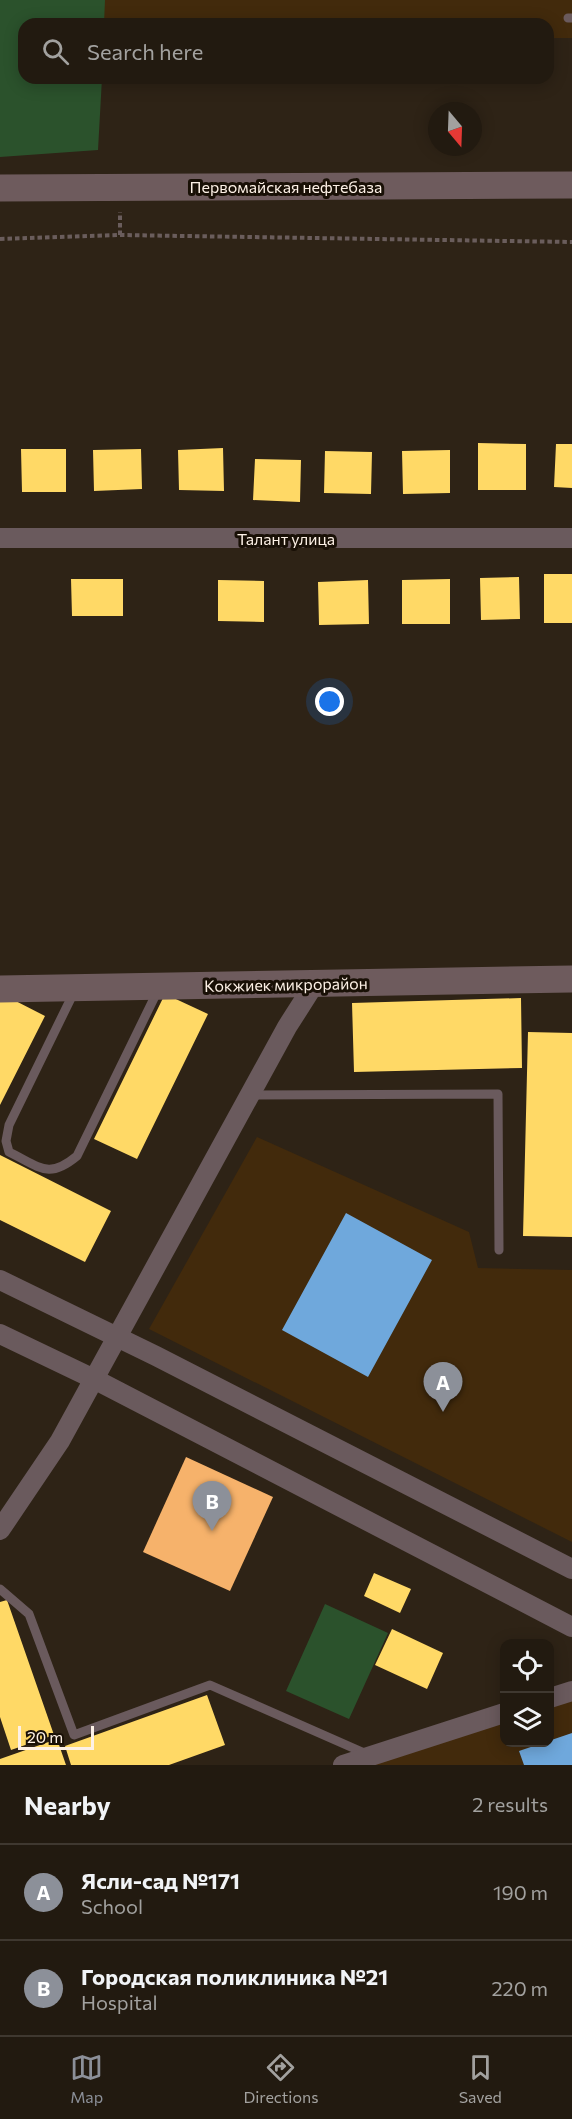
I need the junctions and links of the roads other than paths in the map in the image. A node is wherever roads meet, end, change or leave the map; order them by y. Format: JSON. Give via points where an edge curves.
{"nodes":[{"id":1,"x":572,"y":185,"type":"edge"},
{"id":2,"x":0,"y":188,"type":"edge"},
{"id":3,"x":0,"y":538,"type":"edge"},
{"id":4,"x":572,"y":538,"type":"edge"},
{"id":5,"x":572,"y":979,"type":"edge"},
{"id":6,"x":315,"y":983,"type":"junction"},
{"id":7,"x":76,"y":988,"type":"junction"},
{"id":8,"x":159,"y":988,"type":"junction"},
{"id":9,"x":0,"y":989,"type":"edge"},
{"id":10,"x":250,"y":1095,"type":"junction"},
{"id":11,"x":499,"y":1250,"type":"dead end"},
{"id":12,"x":0,"y":1280,"type":"edge"},
{"id":13,"x":0,"y":1334,"type":"edge"},
{"id":14,"x":117,"y":1337,"type":"junction"},
{"id":15,"x":94,"y":1379,"type":"junction"},
{"id":16,"x":0,"y":1530,"type":"edge"},
{"id":17,"x":572,"y":1569,"type":"edge"},
{"id":18,"x":0,"y":1589,"type":"edge"},
{"id":19,"x":572,"y":1627,"type":"edge"},
{"id":20,"x":572,"y":1691,"type":"edge"},
{"id":21,"x":554,"y":1696,"type":"edge"},
{"id":22,"x":500,"y":1714,"type":"edge"},
{"id":23,"x":371,"y":1756,"type":"junction"},
{"id":24,"x":343,"y":1765,"type":"edge"}],
"edges":[{"from":1,"to":2,"type":"street","name":"Первомайская нефтебаза"},
{"from":3,"to":4,"type":"street","name":"Талант улица"},
{"from":5,"to":6,"type":"street","name":"Кокжиек микрорайон"},
{"from":6,"to":8,"type":"street","name":"Кокжиек микрорайон"},
{"from":6,"to":10,"type":"street"},
{"from":7,"to":8,"type":"street","name":"Кокжиек микрорайон"},
{"from":7,"to":8,"type":"lane","via":[[9,1125],[6,1141],[9,1152],[45,1170],[62,1169],[77,1156]]},
{"from":7,"to":9,"type":"street","name":"Кокжиек микрорайон"},
{"from":10,"to":11,"type":"lane","via":[[498,1094]]},
{"from":10,"to":14,"type":"street"},
{"from":12,"to":14,"type":"street"},
{"from":13,"to":15,"type":"street"},
{"from":14,"to":15,"type":"street"},
{"from":14,"to":17,"type":"street"},
{"from":15,"to":16,"type":"street","via":[[60,1441]]},
{"from":15,"to":19,"type":"street"},
{"from":18,"to":23,"type":"lane","via":[[29,1614],[74,1734],[210,1685]]},
{"from":20,"to":21,"type":"street"},
{"from":22,"to":23,"type":"street"},
{"from":23,"to":24,"type":"street"}]}
